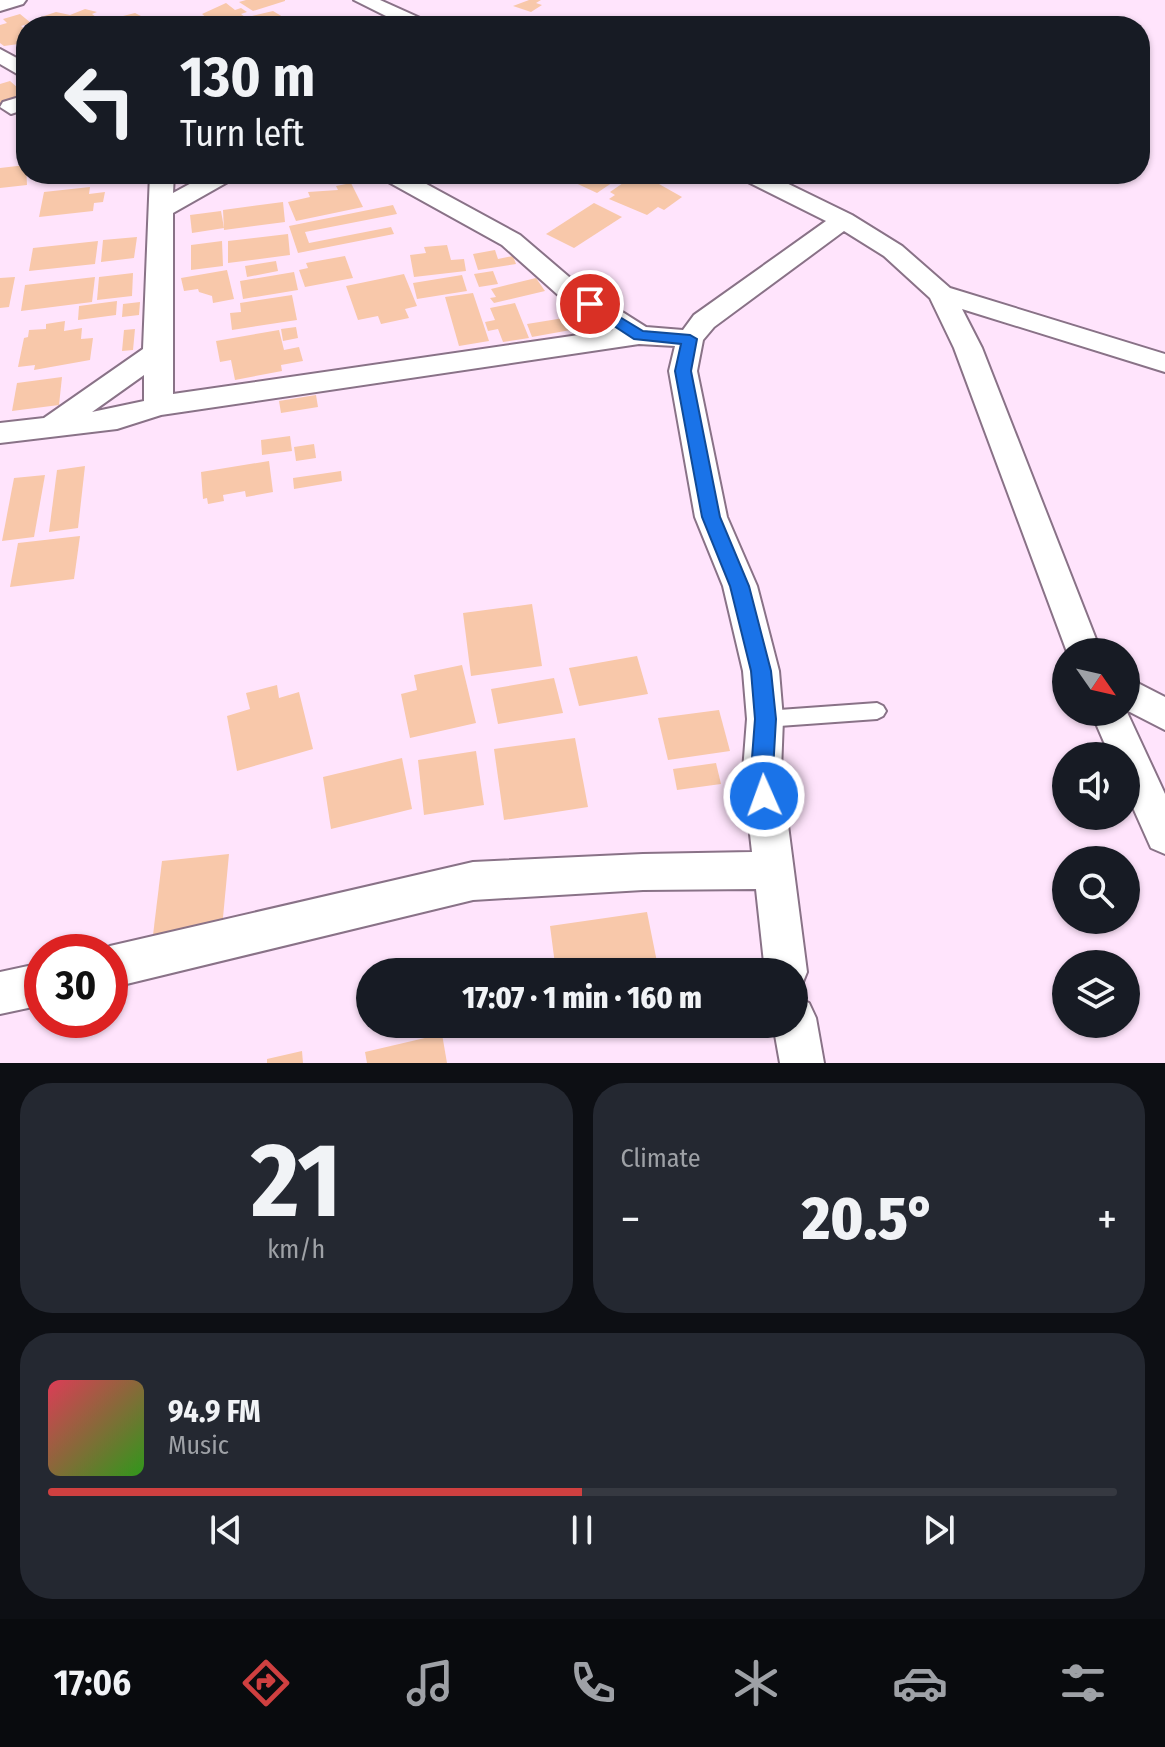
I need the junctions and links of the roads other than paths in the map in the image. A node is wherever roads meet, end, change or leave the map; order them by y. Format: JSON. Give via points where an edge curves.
{"nodes":[{"id":1,"x":16,"y":0,"type":"edge"},
{"id":2,"x":364,"y":0,"type":"edge"},
{"id":3,"x":0,"y":5,"type":"edge"},
{"id":4,"x":400,"y":16,"type":"edge"},
{"id":5,"x":162,"y":184,"type":"edge"},
{"id":6,"x":207,"y":184,"type":"edge"},
{"id":7,"x":409,"y":184,"type":"edge"},
{"id":8,"x":770,"y":184,"type":"edge"},
{"id":9,"x":162,"y":209,"type":"junction"},
{"id":10,"x":843,"y":220,"type":"junction"},
{"id":11,"x":941,"y":294,"type":"junction"},
{"id":12,"x":639,"y":335,"type":"junction"},
{"id":13,"x":690,"y":339,"type":"junction"},
{"id":14,"x":157,"y":352,"type":"junction"},
{"id":15,"x":1165,"y":363,"type":"edge"},
{"id":16,"x":159,"y":406,"type":"junction"},
{"id":17,"x":49,"y":429,"type":"junction"},
{"id":18,"x":0,"y":433,"type":"edge"},
{"id":19,"x":1079,"y":638,"type":"edge"},
{"id":20,"x":1140,"y":700,"type":"edge"},
{"id":21,"x":877,"y":711,"type":"dead end"},
{"id":22,"x":1165,"y":715,"type":"edge"},
{"id":23,"x":765,"y":719,"type":"junction"},
{"id":24,"x":1115,"y":726,"type":"edge"},
{"id":25,"x":1165,"y":836,"type":"edge"},
{"id":26,"x":772,"y":870,"type":"junction"},
{"id":27,"x":784,"y":958,"type":"edge"},
{"id":28,"x":128,"y":963,"type":"edge"},
{"id":29,"x":24,"y":988,"type":"edge"},
{"id":30,"x":0,"y":993,"type":"edge"},
{"id":31,"x":798,"y":1038,"type":"edge"},
{"id":32,"x":802,"y":1063,"type":"edge"}],
"edges":[{"from":1,"to":3,"type":"street"},
{"from":2,"to":4,"type":"street"},
{"from":5,"to":9,"type":"street"},
{"from":6,"to":9,"type":"street"},
{"from":7,"to":12,"type":"street","via":[[511,240],[566,288]]},
{"from":8,"to":10,"type":"street"},
{"from":9,"to":14,"type":"street"},
{"from":10,"to":11,"type":"street","via":[[893,251]]},
{"from":10,"to":13,"type":"street","via":[[704,321]]},
{"from":11,"to":15,"type":"street"},
{"from":11,"to":19,"type":"street","via":[[968,348]]},
{"from":12,"to":13,"type":"street"},
{"from":12,"to":16,"type":"street"},
{"from":13,"to":23,"type":"street","via":[[683,371],[711,517],[740,586],[761,671]]},
{"from":14,"to":16,"type":"street"},
{"from":14,"to":17,"type":"street"},
{"from":16,"to":17,"type":"street","via":[[117,419]]},
{"from":17,"to":18,"type":"street"},
{"from":20,"to":22,"type":"street"},
{"from":21,"to":23,"type":"lane"},
{"from":23,"to":26,"type":"street","via":[[762,771]]},
{"from":24,"to":25,"type":"street"},
{"from":26,"to":27,"type":"street"},
{"from":26,"to":28,"type":"street","via":[[473,881]]},
{"from":29,"to":30,"type":"street"},
{"from":31,"to":32,"type":"street"}]}
